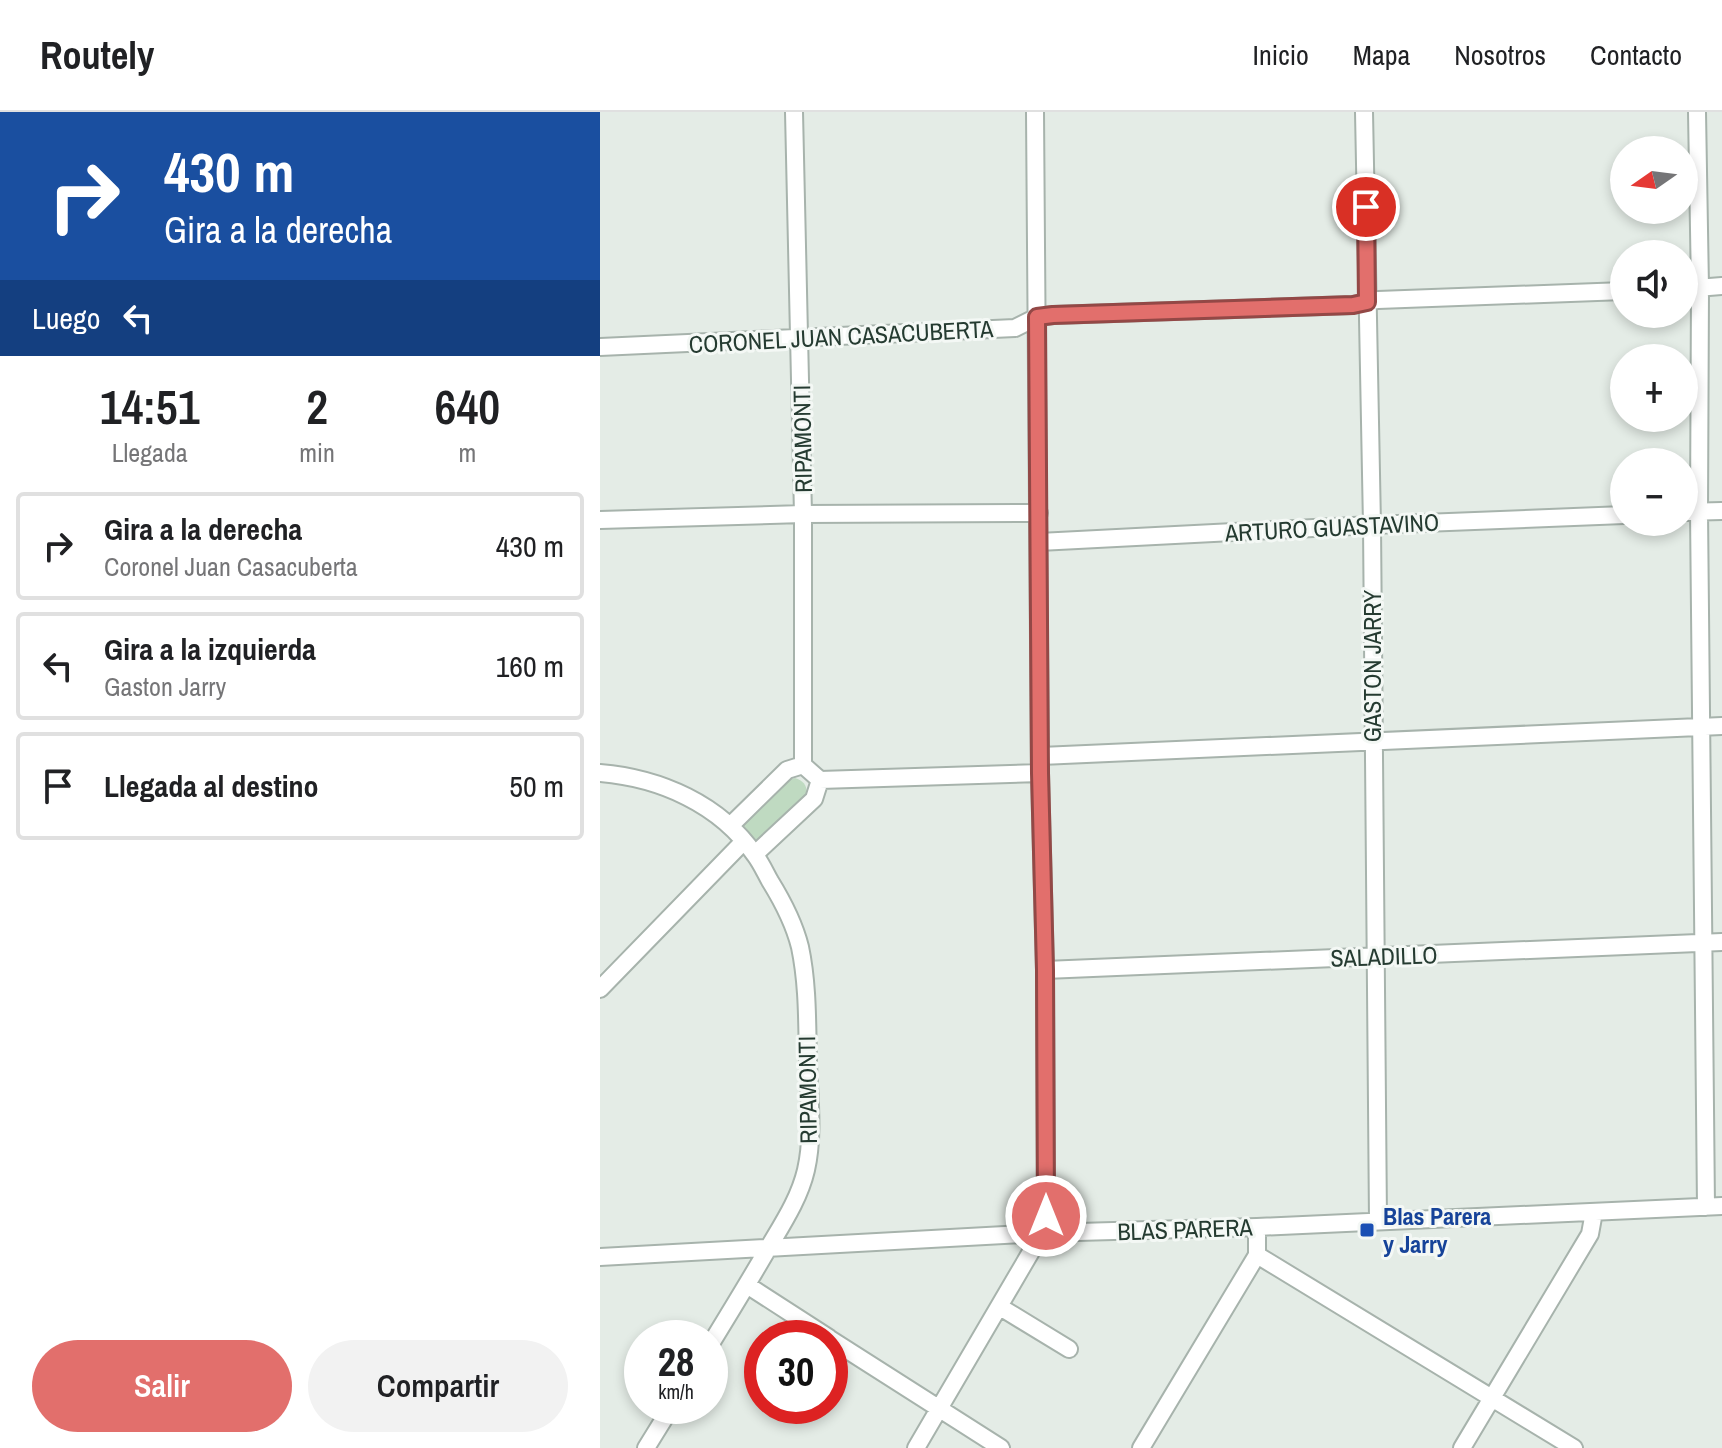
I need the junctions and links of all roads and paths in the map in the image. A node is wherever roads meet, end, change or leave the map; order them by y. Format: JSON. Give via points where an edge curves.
{"nodes":[{"id":1,"x":794,"y":112,"type":"edge"},
{"id":2,"x":1035,"y":112,"type":"edge"},
{"id":3,"x":1364,"y":112,"type":"edge"},
{"id":4,"x":1697,"y":112,"type":"edge"},
{"id":5,"x":1693,"y":240,"type":"edge"},
{"id":6,"x":1722,"y":286,"type":"edge"},
{"id":7,"x":1698,"y":288,"type":"edge"},
{"id":8,"x":1610,"y":292,"type":"edge"},
{"id":9,"x":1367,"y":302,"type":"junction"},
{"id":10,"x":1037,"y":317,"type":"junction"},
{"id":11,"x":1692,"y":328,"type":"edge"},
{"id":12,"x":800,"y":337,"type":"junction"},
{"id":13,"x":600,"y":347,"type":"edge"},
{"id":14,"x":1692,"y":448,"type":"edge"},
{"id":15,"x":1722,"y":511,"type":"edge"},
{"id":16,"x":1698,"y":512,"type":"edge"},
{"id":17,"x":1039,"y":513,"type":"junction"},
{"id":18,"x":803,"y":514,"type":"junction"},
{"id":19,"x":1610,"y":516,"type":"edge"},
{"id":20,"x":600,"y":520,"type":"edge"},
{"id":21,"x":1372,"y":525,"type":"junction"},
{"id":22,"x":1693,"y":536,"type":"edge"},
{"id":23,"x":1039,"y":542,"type":"junction"},
{"id":24,"x":1702,"y":726,"type":"junction"},
{"id":25,"x":1722,"y":726,"type":"edge"},
{"id":26,"x":1373,"y":740,"type":"junction"},
{"id":27,"x":1040,"y":764,"type":"junction"},
{"id":28,"x":803,"y":765,"type":"junction"},
{"id":29,"x":600,"y":773,"type":"edge"},
{"id":30,"x":820,"y":780,"type":"junction"},
{"id":31,"x":730,"y":826,"type":"junction"},
{"id":32,"x":749,"y":848,"type":"junction"},
{"id":33,"x":1704,"y":942,"type":"junction"},
{"id":34,"x":1722,"y":942,"type":"edge"},
{"id":35,"x":1375,"y":957,"type":"junction"},
{"id":36,"x":1045,"y":970,"type":"junction"},
{"id":37,"x":600,"y":989,"type":"edge"},
{"id":38,"x":1714,"y":1206,"type":"edge"},
{"id":39,"x":1594,"y":1212,"type":"junction"},
{"id":40,"x":1378,"y":1221,"type":"junction"},
{"id":41,"x":1257,"y":1227,"type":"junction"},
{"id":42,"x":1042,"y":1233,"type":"junction"},
{"id":43,"x":769,"y":1248,"type":"junction"},
{"id":44,"x":1257,"y":1255,"type":"junction"},
{"id":45,"x":600,"y":1257,"type":"edge"},
{"id":46,"x":747,"y":1285,"type":"junction"},
{"id":47,"x":1000,"y":1307,"type":"junction"},
{"id":48,"x":725,"y":1320,"type":"edge"},
{"id":49,"x":802,"y":1320,"type":"edge"},
{"id":50,"x":1069,"y":1349,"type":"dead end"},
{"id":51,"x":848,"y":1350,"type":"edge"},
{"id":52,"x":1493,"y":1399,"type":"junction"},
{"id":53,"x":939,"y":1409,"type":"junction"},
{"id":54,"x":661,"y":1424,"type":"edge"},
{"id":55,"x":646,"y":1448,"type":"edge"},
{"id":56,"x":916,"y":1448,"type":"edge"},
{"id":57,"x":1001,"y":1448,"type":"edge"},
{"id":58,"x":1141,"y":1448,"type":"edge"},
{"id":59,"x":1462,"y":1448,"type":"edge"},
{"id":60,"x":1574,"y":1448,"type":"edge"}],
"edges":[{"from":1,"to":12,"type":"street","name":"RIPAMONTI"},
{"from":2,"to":10,"type":"street"},
{"from":3,"to":9,"type":"street","name":"GASTON JARRY"},
{"from":4,"to":5,"type":"street"},
{"from":6,"to":7,"type":"street"},
{"from":8,"to":9,"type":"street","name":"CORONEL JUAN CASACUBERTA"},
{"from":9,"to":10,"type":"street","name":"CORONEL JUAN CASACUBERTA"},
{"from":9,"to":21,"type":"street","name":"GASTON JARRY"},
{"from":10,"to":12,"type":"street","name":"CORONEL JUAN CASACUBERTA","via":[[1015,328]]},
{"from":10,"to":17,"type":"street"},
{"from":11,"to":14,"type":"street"},
{"from":12,"to":13,"type":"street","name":"CORONEL JUAN CASACUBERTA"},
{"from":12,"to":18,"type":"street","name":"RIPAMONTI"},
{"from":15,"to":16,"type":"street"},
{"from":17,"to":18,"type":"street"},
{"from":17,"to":23,"type":"street"},
{"from":18,"to":20,"type":"street"},
{"from":18,"to":28,"type":"street","name":"RIPAMONTI"},
{"from":19,"to":21,"type":"street","name":"ARTURO GUASTAVINO"},
{"from":21,"to":23,"type":"street","name":"ARTURO GUASTAVINO"},
{"from":21,"to":26,"type":"street","name":"GASTON JARRY"},
{"from":22,"to":24,"type":"street"},
{"from":23,"to":27,"type":"street"},
{"from":24,"to":25,"type":"street"},
{"from":24,"to":26,"type":"street"},
{"from":24,"to":33,"type":"street"},
{"from":26,"to":27,"type":"street"},
{"from":26,"to":35,"type":"street","name":"GASTON JARRY"},
{"from":27,"to":30,"type":"street"},
{"from":27,"to":36,"type":"street"},
{"from":28,"to":30,"type":"street"},
{"from":28,"to":31,"type":"street","via":[[787,770]]},
{"from":29,"to":31,"type":"street","name":"RIPAMONTI","via":[[663,785],[707,807]]},
{"from":30,"to":32,"type":"street","via":[[814,799]]},
{"from":31,"to":32,"type":"street","name":"RIPAMONTI"},
{"from":32,"to":37,"type":"street"},
{"from":32,"to":43,"type":"street","name":"RIPAMONTI","via":[[794,925],[805,986],[810,1144],[806,1173]]},
{"from":33,"to":34,"type":"street","name":"SALADILLO"},
{"from":33,"to":35,"type":"street","name":"SALADILLO"},
{"from":33,"to":38,"type":"street"},
{"from":35,"to":36,"type":"street","name":"SALADILLO"},
{"from":35,"to":40,"type":"street","name":"GASTON JARRY"},
{"from":36,"to":42,"type":"street"},
{"from":38,"to":39,"type":"street","name":"BLAS PARERA"},
{"from":39,"to":40,"type":"street","name":"BLAS PARERA"},
{"from":39,"to":52,"type":"street","via":[[1590,1234]]},
{"from":40,"to":41,"type":"street","name":"BLAS PARERA"},
{"from":41,"to":42,"type":"street","name":"BLAS PARERA"},
{"from":41,"to":44,"type":"street"},
{"from":42,"to":43,"type":"street","name":"BLAS PARERA"},
{"from":42,"to":47,"type":"street"},
{"from":43,"to":45,"type":"street","name":"BLAS PARERA"},
{"from":43,"to":46,"type":"street","name":"RIPAMONTI"},
{"from":44,"to":52,"type":"street"},
{"from":44,"to":58,"type":"street"},
{"from":46,"to":48,"type":"street","name":"RIPAMONTI"},
{"from":46,"to":49,"type":"street"},
{"from":47,"to":50,"type":"street"},
{"from":47,"to":53,"type":"street"},
{"from":51,"to":53,"type":"street"},
{"from":52,"to":59,"type":"street"},
{"from":52,"to":60,"type":"street"},
{"from":53,"to":56,"type":"street"},
{"from":53,"to":57,"type":"street"},
{"from":54,"to":55,"type":"street"}]}
